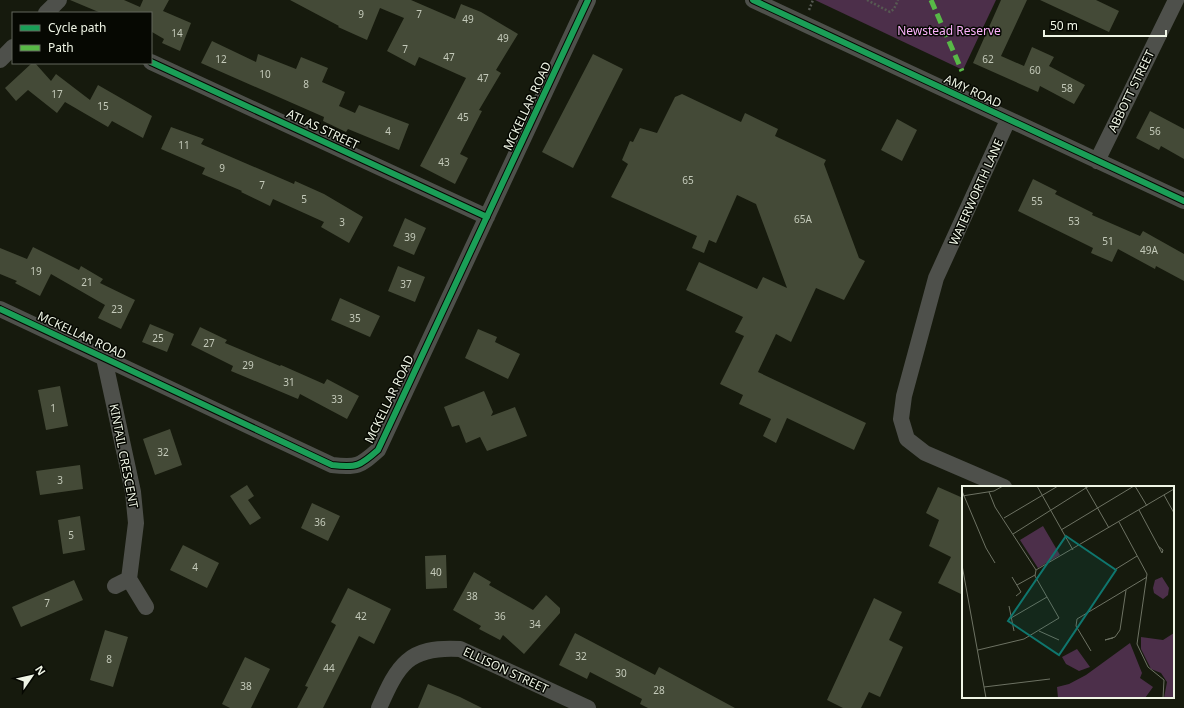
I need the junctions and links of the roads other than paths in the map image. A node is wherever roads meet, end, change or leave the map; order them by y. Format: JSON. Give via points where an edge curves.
{"nodes":[{"id":1,"x":59,"y":0,"type":"edge"},
{"id":2,"x":588,"y":0,"type":"edge"},
{"id":3,"x":753,"y":0,"type":"edge"},
{"id":4,"x":1176,"y":0,"type":"edge"},
{"id":5,"x":48,"y":12,"type":"edge"},
{"id":6,"x":12,"y":48,"type":"edge"},
{"id":7,"x":0,"y":60,"type":"edge"},
{"id":8,"x":152,"y":62,"type":"edge"},
{"id":9,"x":1008,"y":120,"type":"junction"},
{"id":10,"x":1097,"y":161,"type":"junction"},
{"id":11,"x":1184,"y":201,"type":"edge"},
{"id":12,"x":487,"y":217,"type":"junction"},
{"id":13,"x":0,"y":308,"type":"edge"},
{"id":14,"x":104,"y":358,"type":"junction"},
{"id":15,"x":1002,"y":486,"type":"edge"},
{"id":16,"x":146,"y":607,"type":"dead end"},
{"id":17,"x":379,"y":708,"type":"edge"},
{"id":18,"x":588,"y":708,"type":"edge"}],
"edges":[{"from":1,"to":5,"type":"street"},
{"from":2,"to":12,"type":"street","name":"MCKELLAR ROAD"},
{"from":3,"to":9,"type":"street","name":"AMY ROAD"},
{"from":4,"to":10,"type":"street","name":"ABBOTT STREET"},
{"from":6,"to":7,"type":"street"},
{"from":8,"to":12,"type":"street","name":"ATLAS STREET"},
{"from":9,"to":10,"type":"street","name":"AMY ROAD"},
{"from":9,"to":15,"type":"street","name":"WATERWORTH LANE","via":[[936,278],[904,396],[901,418],[907,439],[925,453]]},
{"from":10,"to":11,"type":"street","name":"AMY ROAD"},
{"from":12,"to":14,"type":"street","name":"MCKELLAR ROAD","via":[[378,450],[364,463],[351,467],[332,465]]},
{"from":13,"to":14,"type":"street","name":"MCKELLAR ROAD"},
{"from":14,"to":16,"type":"street","name":"KINTAIL CRESCENT","via":[[133,492],[136,523],[122,582]]},
{"from":17,"to":18,"type":"street","name":"ELLISON STREET","via":[[392,679],[406,662],[422,652],[438,648],[460,649]]}]}
